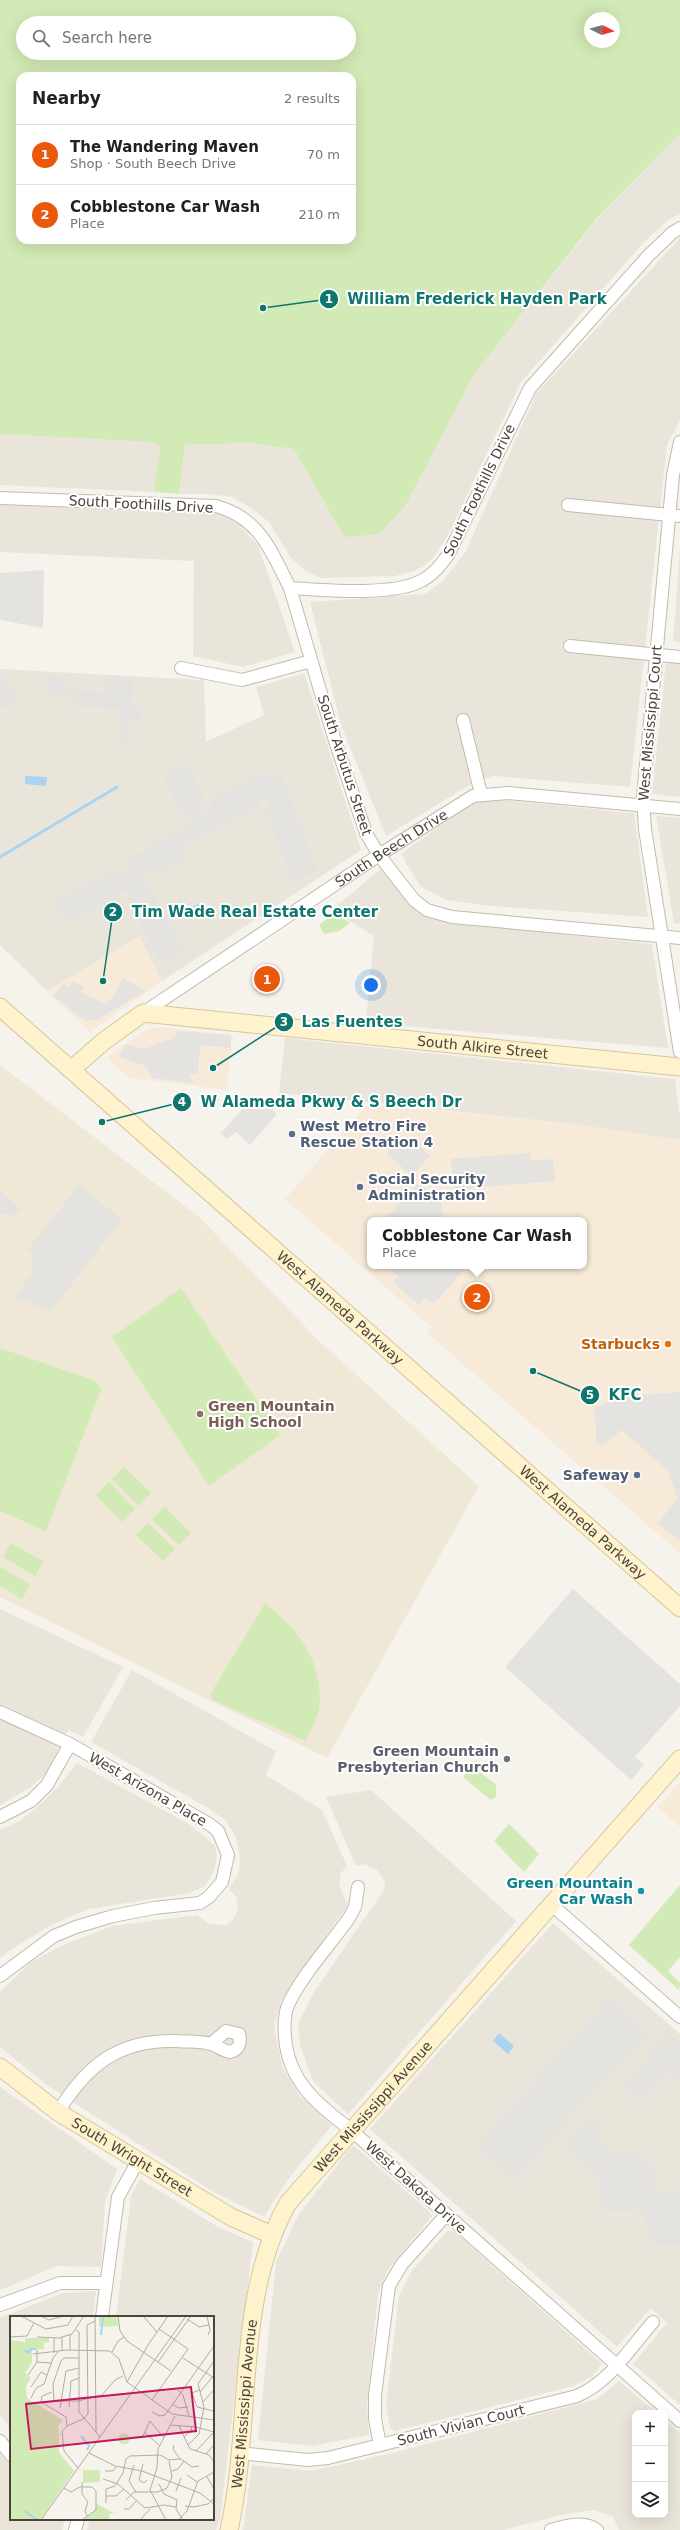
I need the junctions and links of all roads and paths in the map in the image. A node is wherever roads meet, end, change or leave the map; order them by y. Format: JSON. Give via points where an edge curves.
{"nodes":[{"id":1,"x":680,"y":228,"type":"edge"},
{"id":2,"x":680,"y":442,"type":"edge"},
{"id":3,"x":0,"y":498,"type":"edge"},
{"id":4,"x":568,"y":505,"type":"dead end"},
{"id":5,"x":675,"y":515,"type":"edge"},
{"id":6,"x":290,"y":588,"type":"junction"},
{"id":7,"x":570,"y":646,"type":"dead end"},
{"id":8,"x":656,"y":654,"type":"junction"},
{"id":9,"x":680,"y":657,"type":"edge"},
{"id":10,"x":311,"y":661,"type":"junction"},
{"id":11,"x":181,"y":668,"type":"dead end"},
{"id":12,"x":463,"y":720,"type":"dead end"},
{"id":13,"x":481,"y":794,"type":"junction"},
{"id":14,"x":643,"y":805,"type":"junction"},
{"id":15,"x":680,"y":809,"type":"edge"},
{"id":16,"x":379,"y":855,"type":"junction"},
{"id":17,"x":662,"y":936,"type":"junction"},
{"id":18,"x":680,"y":938,"type":"edge"},
{"id":19,"x":0,"y":1007,"type":"edge"},
{"id":20,"x":143,"y":1013,"type":"junction"},
{"id":21,"x":680,"y":1052,"type":"edge"},
{"id":22,"x":680,"y":1067,"type":"edge"},
{"id":23,"x":72,"y":1069,"type":"junction"},
{"id":24,"x":680,"y":1608,"type":"edge"},
{"id":25,"x":0,"y":1712,"type":"edge"},
{"id":26,"x":70,"y":1744,"type":"junction"},
{"id":27,"x":680,"y":1759,"type":"edge"},
{"id":28,"x":0,"y":1817,"type":"edge"},
{"id":29,"x":358,"y":1887,"type":"dead end"},
{"id":30,"x":553,"y":1906,"type":"junction"},
{"id":31,"x":0,"y":1976,"type":"edge"},
{"id":32,"x":680,"y":2017,"type":"edge"},
{"id":33,"x":211,"y":2044,"type":"dead end"},
{"id":34,"x":0,"y":2067,"type":"edge"},
{"id":35,"x":58,"y":2112,"type":"junction"},
{"id":36,"x":351,"y":2130,"type":"junction"},
{"id":37,"x":138,"y":2161,"type":"junction"},
{"id":38,"x":446,"y":2214,"type":"junction"},
{"id":39,"x":272,"y":2235,"type":"junction"},
{"id":40,"x":106,"y":2283,"type":"junction"},
{"id":41,"x":0,"y":2305,"type":"edge"},
{"id":42,"x":102,"y":2316,"type":"edge"},
{"id":43,"x":653,"y":2322,"type":"dead end"},
{"id":44,"x":616,"y":2365,"type":"junction"},
{"id":45,"x":680,"y":2421,"type":"edge"},
{"id":46,"x":0,"y":2442,"type":"edge"},
{"id":47,"x":380,"y":2445,"type":"junction"},
{"id":48,"x":240,"y":2453,"type":"junction"},
{"id":49,"x":10,"y":2454,"type":"edge"},
{"id":50,"x":78,"y":2520,"type":"edge"},
{"id":51,"x":75,"y":2530,"type":"edge"},
{"id":52,"x":230,"y":2530,"type":"edge"},
{"id":53,"x":551,"y":2530,"type":"edge"},
{"id":54,"x":597,"y":2530,"type":"edge"}],
"edges":[{"from":1,"to":6,"type":"street","name":"South Foothills Drive","via":[[662,241],[530,388],[457,539],[436,570],[418,582],[403,587],[337,590]]},
{"from":2,"to":5,"type":"street","name":"West Mississippi Court","via":[[674,469]]},
{"from":3,"to":6,"type":"street","name":"South Foothills Drive","via":[[205,505],[225,509],[241,516],[256,528]]},
{"from":4,"to":5,"type":"street"},
{"from":5,"to":8,"type":"street","name":"West Mississippi Court"},
{"from":6,"to":10,"type":"street","name":"South Arbutus Street"},
{"from":7,"to":8,"type":"street"},
{"from":8,"to":9,"type":"street"},
{"from":8,"to":14,"type":"street","name":"West Mississippi Court"},
{"from":10,"to":11,"type":"street","via":[[237,680]]},
{"from":10,"to":16,"type":"street","name":"South Arbutus Street","via":[[360,816],[366,833]]},
{"from":12,"to":13,"type":"street"},
{"from":13,"to":14,"type":"street","name":"South Beech Drive","via":[[508,793]]},
{"from":13,"to":16,"type":"street","name":"South Beech Drive","via":[[457,805]]},
{"from":14,"to":15,"type":"street","name":"South Beech Drive"},
{"from":14,"to":17,"type":"street","name":"West Mississippi Court"},
{"from":16,"to":17,"type":"street","name":"South Arbutus Street","via":[[414,900],[438,914]]},
{"from":16,"to":20,"type":"street","name":"South Beech Drive"},
{"from":17,"to":18,"type":"street","name":"South Arbutus Street"},
{"from":17,"to":21,"type":"street","name":"West Mississippi Court"},
{"from":19,"to":23,"type":"street","name":"West Alameda Parkway"},
{"from":20,"to":22,"type":"street","name":"South Alkire Street"},
{"from":20,"to":23,"type":"street","name":"South Beech Drive","via":[[104,1041]]},
{"from":23,"to":24,"type":"street","name":"West Alameda Parkway"},
{"from":25,"to":26,"type":"street","name":"West Arizona Place"},
{"from":26,"to":28,"type":"street","via":[[47,1786],[31,1801]]},
{"from":26,"to":31,"type":"street","name":"West Arizona Place","via":[[218,1831],[228,1855],[222,1882],[200,1903],[154,1908],[96,1920],[54,1936]]},
{"from":27,"to":30,"type":"street","name":"West Mississippi Avenue"},
{"from":29,"to":36,"type":"street","name":"West Dakota Drive","via":[[355,1907],[349,1918],[288,2005],[284,2032],[289,2060],[301,2085],[326,2111]]},
{"from":30,"to":32,"type":"street"},
{"from":30,"to":36,"type":"street","name":"West Mississippi Avenue"},
{"from":33,"to":35,"type":"street","via":[[159,2041],[117,2052],[92,2067],[70,2092]]},
{"from":34,"to":35,"type":"street","name":"South Wright Street"},
{"from":35,"to":37,"type":"street","name":"South Wright Street"},
{"from":36,"to":38,"type":"street","name":"West Dakota Drive"},
{"from":36,"to":39,"type":"street","name":"West Mississippi Avenue","via":[[298,2188]]},
{"from":37,"to":39,"type":"street","name":"South Wright Street","via":[[231,2217]]},
{"from":37,"to":40,"type":"street","via":[[118,2197]]},
{"from":38,"to":44,"type":"street","name":"West Dakota Drive"},
{"from":38,"to":47,"type":"street","via":[[402,2264],[389,2286],[375,2395],[375,2419]]},
{"from":39,"to":48,"type":"street","name":"West Mississippi Avenue","via":[[263,2261],[257,2295]]},
{"from":40,"to":41,"type":"street","via":[[60,2283]]},
{"from":40,"to":42,"type":"street"},
{"from":43,"to":44,"type":"street","name":"South Vivian Court"},
{"from":44,"to":45,"type":"street","name":"West Dakota Drive"},
{"from":44,"to":47,"type":"street","name":"South Vivian Court","via":[[598,2385],[577,2396]]},
{"from":46,"to":49,"type":"street"},
{"from":47,"to":48,"type":"street","name":"South Vivian Court","via":[[318,2460]]},
{"from":48,"to":52,"type":"street","name":"West Mississippi Avenue"},
{"from":50,"to":51,"type":"street"},
{"from":53,"to":54,"type":"street","via":[[587,2525]]}]}
